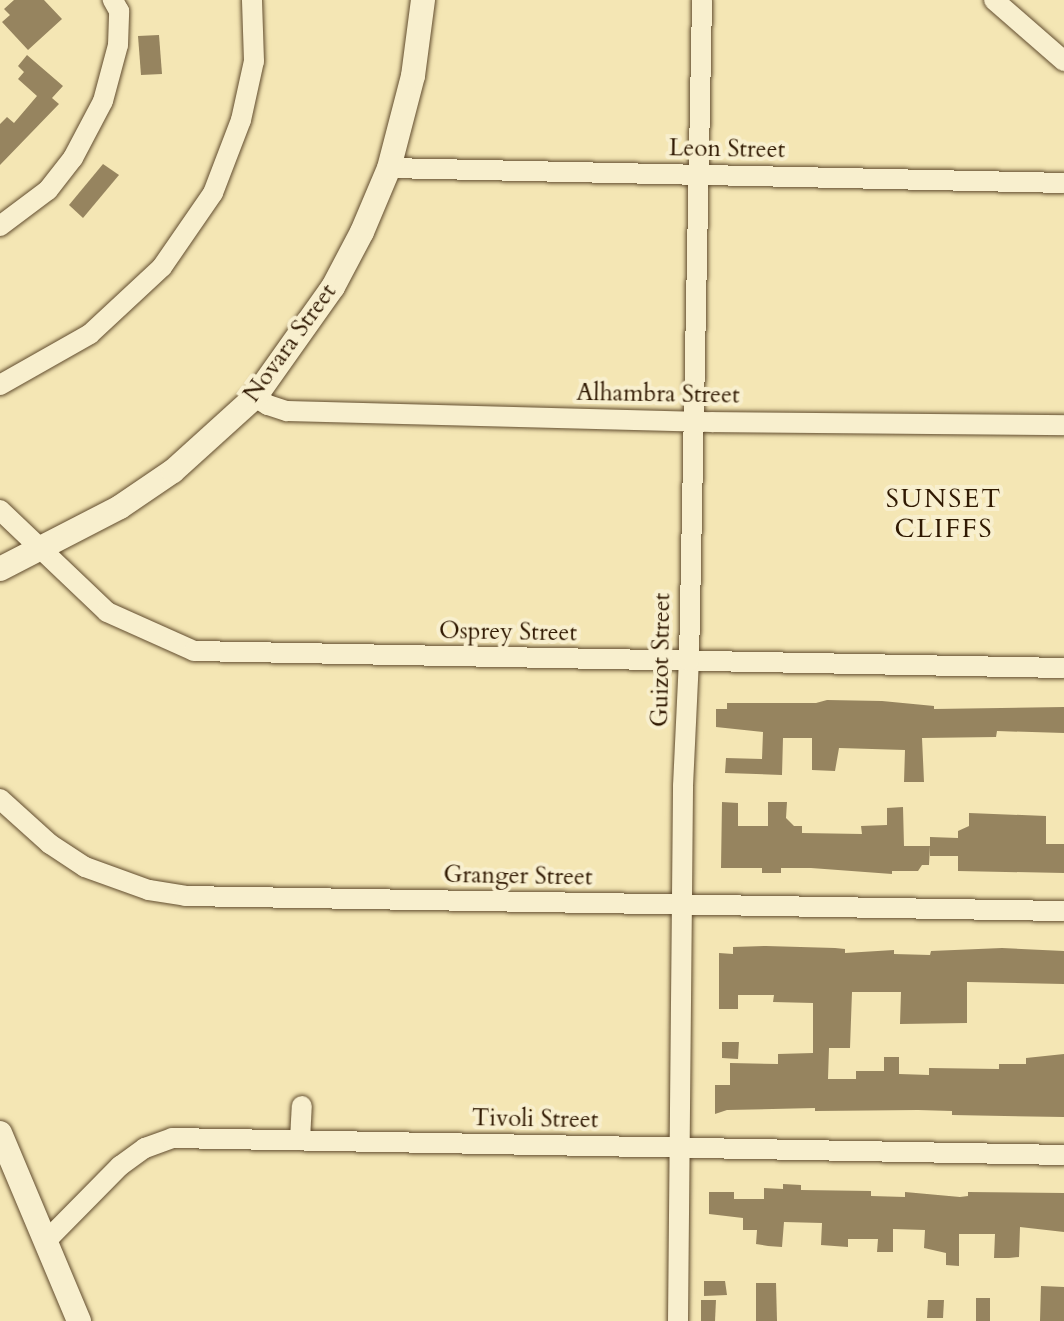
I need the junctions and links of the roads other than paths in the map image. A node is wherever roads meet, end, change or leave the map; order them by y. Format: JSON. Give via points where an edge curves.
{"nodes":[{"id":1,"x":113,"y":0,"type":"edge"},
{"id":2,"x":252,"y":0,"type":"edge"},
{"id":3,"x":423,"y":0,"type":"edge"},
{"id":4,"x":702,"y":0,"type":"edge"},
{"id":5,"x":994,"y":0,"type":"edge"},
{"id":6,"x":1064,"y":61,"type":"edge"},
{"id":7,"x":389,"y":168,"type":"junction"},
{"id":8,"x":697,"y":174,"type":"junction"},
{"id":9,"x":1064,"y":183,"type":"edge"},
{"id":10,"x":0,"y":226,"type":"edge"},
{"id":11,"x":0,"y":385,"type":"edge"},
{"id":12,"x":255,"y":397,"type":"junction"},
{"id":13,"x":694,"y":421,"type":"junction"},
{"id":14,"x":1064,"y":425,"type":"edge"},
{"id":15,"x":0,"y":510,"type":"edge"},
{"id":16,"x":40,"y":547,"type":"junction"},
{"id":17,"x":1,"y":567,"type":"edge"},
{"id":18,"x":689,"y":661,"type":"junction"},
{"id":19,"x":1064,"y":668,"type":"edge"},
{"id":20,"x":0,"y":799,"type":"edge"},
{"id":21,"x":683,"y":904,"type":"junction"},
{"id":22,"x":1064,"y":911,"type":"edge"},
{"id":23,"x":302,"y":1106,"type":"dead end"},
{"id":24,"x":0,"y":1133,"type":"edge"},
{"id":25,"x":300,"y":1140,"type":"junction"},
{"id":26,"x":680,"y":1147,"type":"junction"},
{"id":27,"x":1064,"y":1155,"type":"edge"},
{"id":28,"x":45,"y":1242,"type":"junction"},
{"id":29,"x":79,"y":1321,"type":"edge"},
{"id":30,"x":678,"y":1321,"type":"edge"}],
"edges":[{"from":1,"to":10,"type":"street","via":[[119,11],[118,45],[103,101],[73,158],[48,190]]},
{"from":2,"to":11,"type":"street","via":[[254,61],[241,120],[213,193],[162,267],[90,334]]},
{"from":3,"to":7,"type":"street","name":"Novara Street","via":[[413,76]]},
{"from":4,"to":8,"type":"street","name":"Guizot Street"},
{"from":5,"to":6,"type":"street"},
{"from":7,"to":8,"type":"street","name":"Leon Street"},
{"from":7,"to":12,"type":"street","name":"Novara Street","via":[[333,287]]},
{"from":8,"to":9,"type":"street","name":"Leon Street"},
{"from":8,"to":13,"type":"street","name":"Guizot Street"},
{"from":12,"to":13,"type":"street","name":"Alhambra Street","via":[[287,411]]},
{"from":12,"to":16,"type":"street","name":"Novara Street","via":[[173,471],[120,507]]},
{"from":13,"to":14,"type":"street","name":"Alhambra Street"},
{"from":13,"to":18,"type":"street","name":"Guizot Street"},
{"from":15,"to":16,"type":"street","name":"Osprey Street"},
{"from":16,"to":17,"type":"street","name":"Novara Street"},
{"from":16,"to":18,"type":"street","name":"Osprey Street","via":[[107,612],[194,651]]},
{"from":18,"to":19,"type":"street","name":"Osprey Street"},
{"from":18,"to":21,"type":"street","name":"Guizot Street"},
{"from":20,"to":21,"type":"street","name":"Granger Street","via":[[85,867],[139,887],[185,896]]},
{"from":21,"to":22,"type":"street","name":"Granger Street"},
{"from":21,"to":26,"type":"street","name":"Guizot Street"},
{"from":23,"to":25,"type":"street"},
{"from":24,"to":28,"type":"street"},
{"from":25,"to":26,"type":"street","name":"Tivoli Street"},
{"from":25,"to":28,"type":"street","name":"Tivoli Street","via":[[172,1138],[145,1148],[120,1166]]},
{"from":26,"to":27,"type":"street","name":"Tivoli Street"},
{"from":26,"to":30,"type":"street","name":"Guizot Street"},
{"from":28,"to":29,"type":"street"}]}
